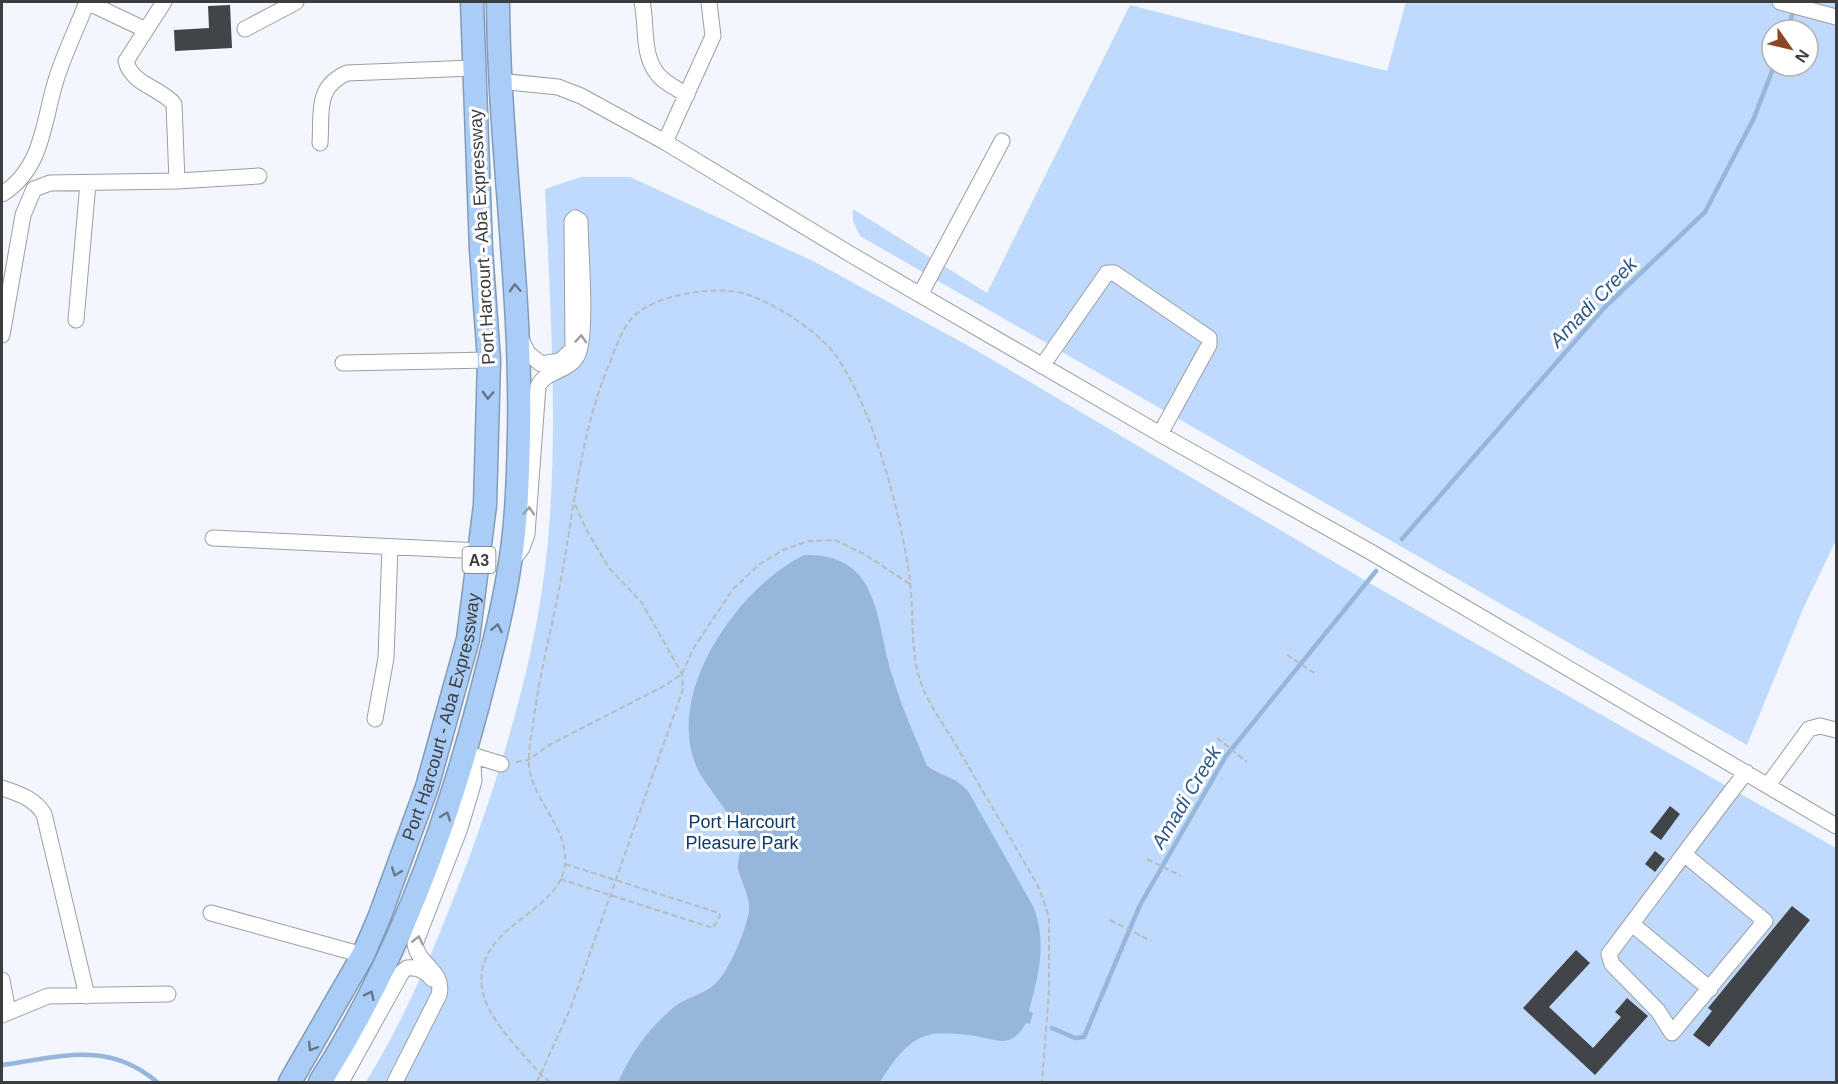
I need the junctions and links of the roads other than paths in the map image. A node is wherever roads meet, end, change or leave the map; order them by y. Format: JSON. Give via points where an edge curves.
{"nodes":[{"id":1,"x":87,"y":2,"type":"edge"},
{"id":2,"x":164,"y":2,"type":"edge"},
{"id":3,"x":296,"y":2,"type":"edge"},
{"id":4,"x":472,"y":2,"type":"edge"},
{"id":5,"x":498,"y":2,"type":"edge"},
{"id":6,"x":642,"y":2,"type":"edge"},
{"id":7,"x":709,"y":2,"type":"edge"},
{"id":8,"x":1783,"y":2,"type":"edge"},
{"id":9,"x":1836,"y":17,"type":"edge"},
{"id":10,"x":245,"y":29,"type":"dead end"},
{"id":11,"x":146,"y":30,"type":"junction"},
{"id":12,"x":473,"y":68,"type":"junction"},
{"id":13,"x":499,"y":81,"type":"junction"},
{"id":14,"x":687,"y":95,"type":"junction"},
{"id":15,"x":1002,"y":141,"type":"dead end"},
{"id":16,"x":665,"y":142,"type":"junction"},
{"id":17,"x":320,"y":143,"type":"dead end"},
{"id":18,"x":259,"y":176,"type":"dead end"},
{"id":19,"x":177,"y":181,"type":"junction"},
{"id":20,"x":88,"y":183,"type":"junction"},
{"id":21,"x":2,"y":194,"type":"edge"},
{"id":22,"x":8,"y":266,"type":"edge"},
{"id":23,"x":920,"y":295,"type":"junction"},
{"id":24,"x":76,"y":320,"type":"dead end"},
{"id":25,"x":517,"y":332,"type":"junction"},
{"id":26,"x":2,"y":335,"type":"edge"},
{"id":27,"x":489,"y":360,"type":"junction"},
{"id":28,"x":343,"y":363,"type":"dead end"},
{"id":29,"x":1042,"y":366,"type":"junction"},
{"id":30,"x":1160,"y":434,"type":"junction"},
{"id":31,"x":213,"y":538,"type":"dead end"},
{"id":32,"x":390,"y":547,"type":"junction"},
{"id":33,"x":481,"y":551,"type":"junction"},
{"id":34,"x":510,"y":565,"type":"junction"},
{"id":35,"x":375,"y":719,"type":"dead end"},
{"id":36,"x":1836,"y":730,"type":"edge"},
{"id":37,"x":465,"y":753,"type":"junction"},
{"id":38,"x":501,"y":764,"type":"road end"},
{"id":39,"x":1746,"y":772,"type":"junction"},
{"id":40,"x":1768,"y":785,"type":"junction"},
{"id":41,"x":2,"y":788,"type":"edge"},
{"id":42,"x":1836,"y":826,"type":"edge"},
{"id":43,"x":1684,"y":854,"type":"junction"},
{"id":44,"x":211,"y":913,"type":"dead end"},
{"id":45,"x":1632,"y":924,"type":"junction"},
{"id":46,"x":363,"y":955,"type":"junction"},
{"id":47,"x":2,"y":980,"type":"edge"},
{"id":48,"x":1710,"y":989,"type":"junction"},
{"id":49,"x":168,"y":994,"type":"dead end"},
{"id":50,"x":87,"y":996,"type":"junction"},
{"id":51,"x":5,"y":1014,"type":"edge"},
{"id":52,"x":290,"y":1083,"type":"edge"},
{"id":53,"x":320,"y":1083,"type":"edge"},
{"id":54,"x":341,"y":1083,"type":"edge"},
{"id":55,"x":388,"y":1083,"type":"edge"},
{"id":56,"x":395,"y":1083,"type":"edge"}],
"edges":[{"from":1,"to":11,"type":"street"},
{"from":1,"to":21,"type":"street","via":[[56,80],[36,157],[12,188]]},
{"from":2,"to":11,"type":"street"},
{"from":3,"to":10,"type":"street"},
{"from":4,"to":12,"type":"highway","name":"Port Harcourt - Aba Expressway","number":"A3"},
{"from":5,"to":13,"type":"highway","name":"Port Harcourt - Aba Expressway","number":"A3"},
{"from":6,"to":14,"type":"street","via":[[648,55],[656,74]]},
{"from":7,"to":14,"type":"street","via":[[713,36]]},
{"from":8,"to":9,"type":"street"},
{"from":11,"to":19,"type":"street","via":[[128,56],[127,65],[137,79],[174,104]]},
{"from":12,"to":17,"type":"street","via":[[347,73],[333,79],[324,88]]},
{"from":12,"to":27,"type":"highway","name":"Port Harcourt - Aba Expressway","number":"A3"},
{"from":13,"to":16,"type":"street","via":[[558,87]]},
{"from":25,"to":13,"type":"highway","name":"Port Harcourt - Aba Expressway","number":"A3","one_way":true},
{"from":14,"to":16,"type":"street"},
{"from":15,"to":23,"type":"street"},
{"from":16,"to":23,"type":"street"},
{"from":18,"to":19,"type":"street"},
{"from":19,"to":20,"type":"street"},
{"from":20,"to":22,"type":"street","via":[[37,186],[30,194]]},
{"from":20,"to":24,"type":"street"},
{"from":22,"to":26,"type":"street"},
{"from":23,"to":29,"type":"street"},
{"from":25,"to":34,"type":"highway","name":"Port Harcourt - Aba Expressway","number":"A3","via":[[519,434]]},
{"from":34,"to":25,"type":"street","one_way":true,"via":[[527,534],[538,386],[542,378],[573,362],[582,342],[579,221],[575,218],[573,349],[560,361],[541,364],[528,353]]},
{"from":27,"to":28,"type":"street"},
{"from":27,"to":33,"type":"highway","name":"Port Harcourt - Aba Expressway","number":"A3","one_way":true},
{"from":29,"to":30,"type":"street"},
{"from":29,"to":30,"type":"street","via":[[1107,273],[1114,273],[1209,338],[1209,345]]},
{"from":30,"to":39,"type":"street","via":[[1369,551]]},
{"from":31,"to":32,"type":"street"},
{"from":32,"to":33,"type":"street"},
{"from":32,"to":35,"type":"street","via":[[386,658]]},
{"from":33,"to":46,"type":"highway","name":"Port Harcourt - Aba Expressway","number":"A3","one_way":true,"via":[[468,639],[427,787]]},
{"from":37,"to":34,"type":"highway","name":"Port Harcourt - Aba Expressway","number":"A3","one_way":true},
{"from":36,"to":40,"type":"street","via":[[1820,726],[1809,729]]},
{"from":37,"to":38,"type":"street"},
{"from":53,"to":37,"type":"highway","name":"Port Harcourt - Aba Expressway","number":"A3","one_way":true,"via":[[398,938],[432,856]]},
{"from":56,"to":37,"type":"street","one_way":true,"via":[[442,986],[437,974],[420,958],[415,944],[474,781],[473,765]]},
{"from":39,"to":40,"type":"street"},
{"from":39,"to":43,"type":"street"},
{"from":40,"to":42,"type":"street"},
{"from":41,"to":50,"type":"street","via":[[28,798],[44,814]]},
{"from":43,"to":45,"type":"street"},
{"from":43,"to":48,"type":"street","via":[[1765,921]]},
{"from":44,"to":46,"type":"street"},
{"from":45,"to":48,"type":"street"},
{"from":45,"to":48,"type":"street","via":[[1609,954],[1612,964],[1658,1011],[1672,1033]]},
{"from":46,"to":52,"type":"highway","name":"Port Harcourt - Aba Expressway","number":"A3","one_way":true},
{"from":47,"to":51,"type":"street"},
{"from":49,"to":50,"type":"street"},
{"from":50,"to":51,"type":"street","via":[[48,996]]},
{"from":54,"to":55,"type":"street","via":[[396,980],[406,968],[422,970],[433,981],[433,994]]}]}
